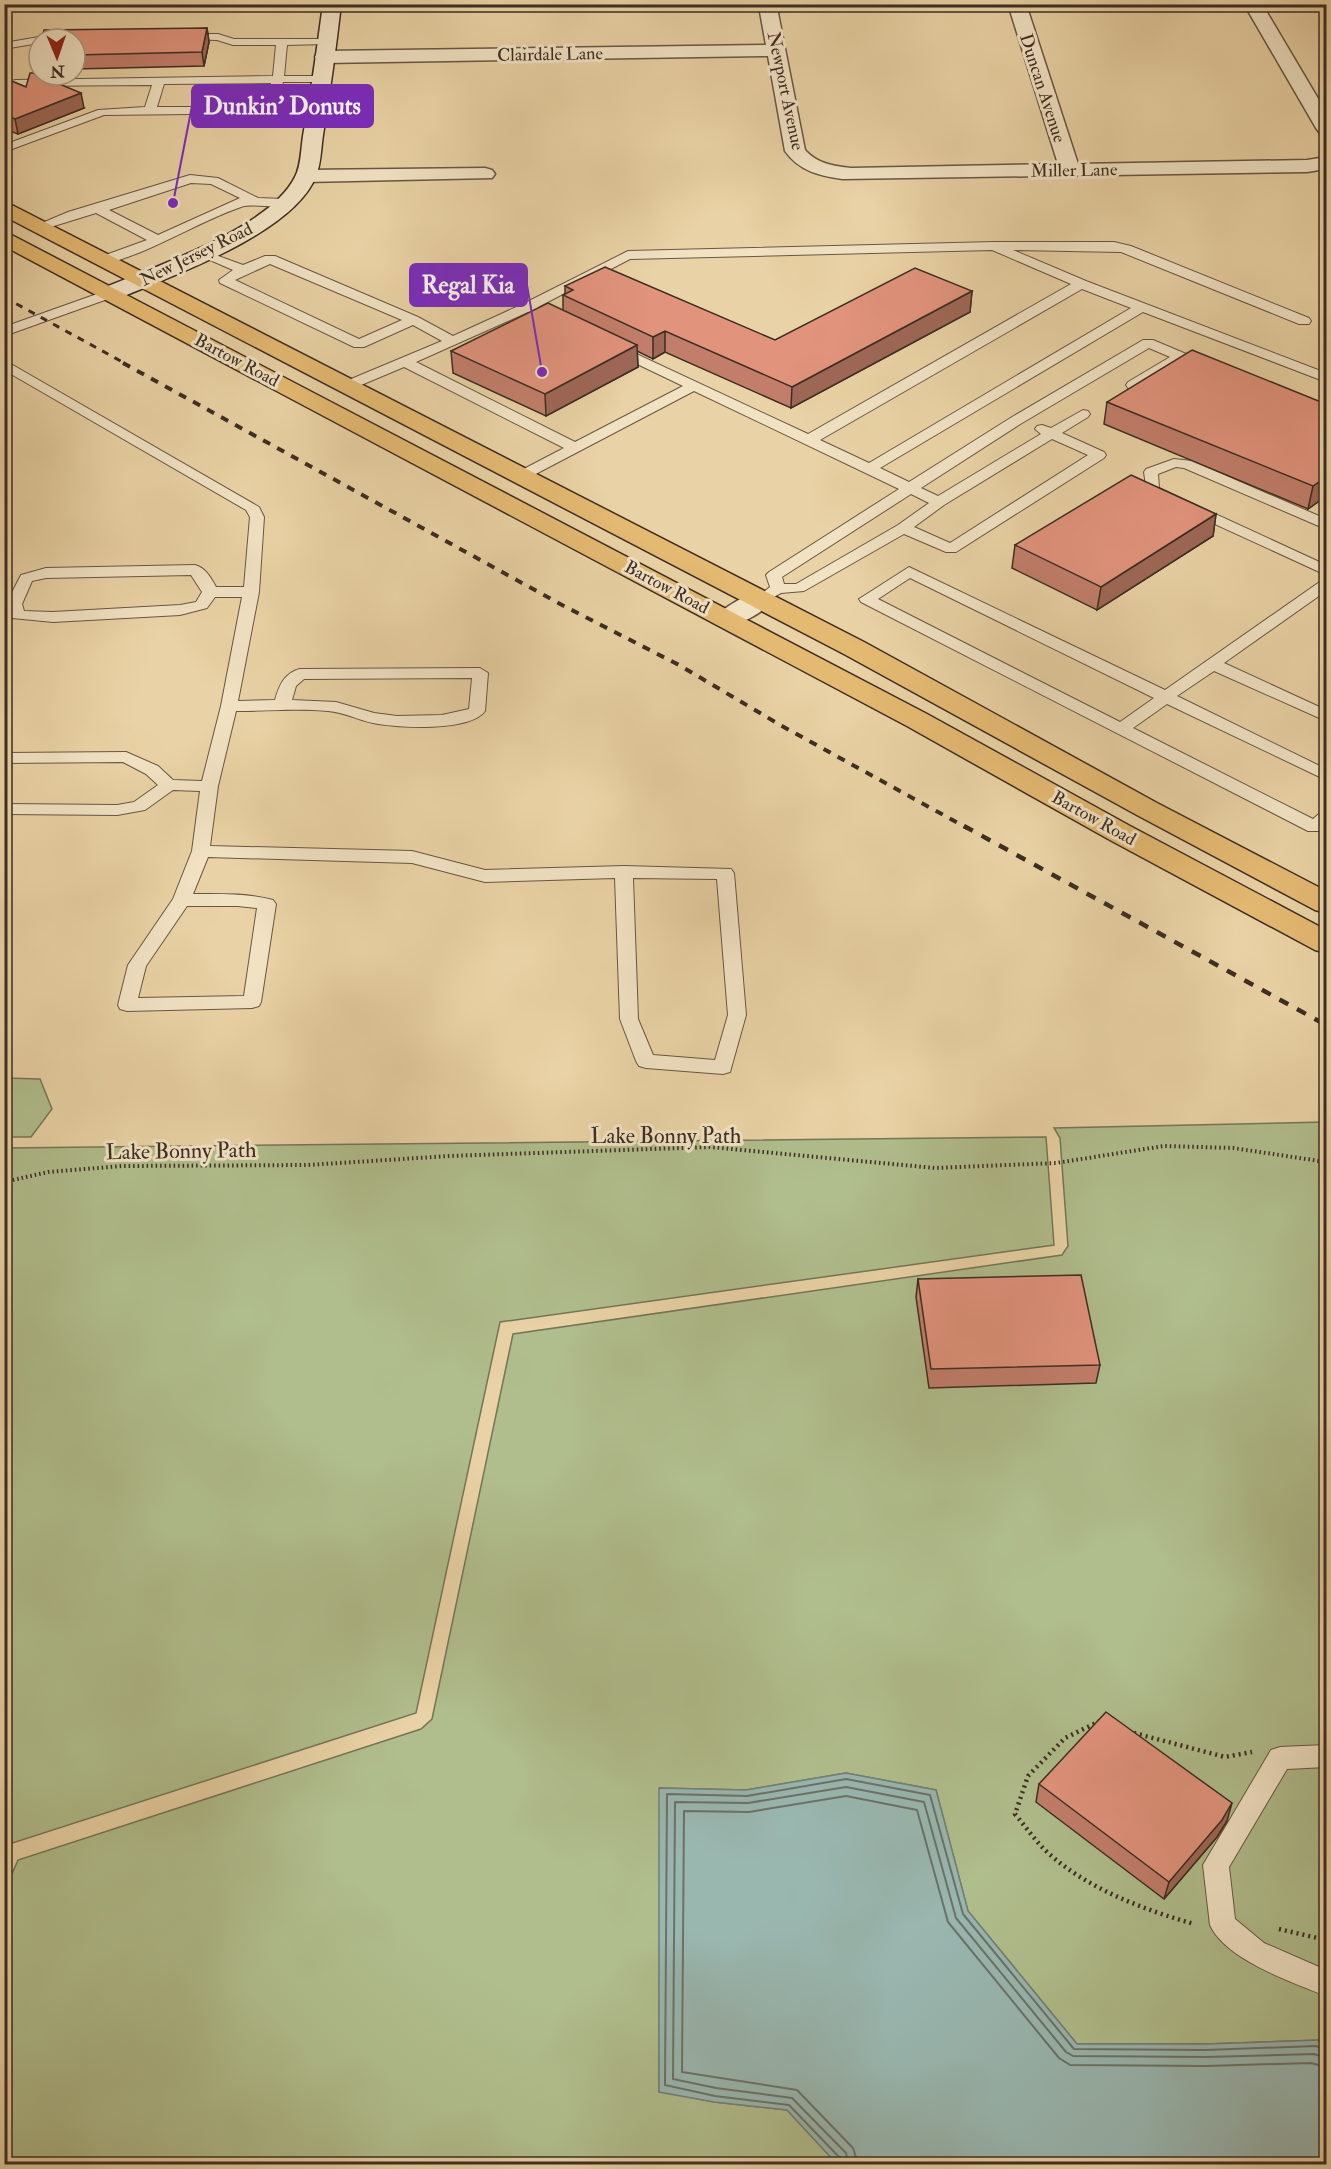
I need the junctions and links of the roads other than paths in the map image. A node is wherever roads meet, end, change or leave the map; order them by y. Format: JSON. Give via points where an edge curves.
{"nodes":[{"id":1,"x":332,"y":4,"type":"edge"},
{"id":2,"x":777,"y":4,"type":"edge"},
{"id":3,"x":1017,"y":4,"type":"edge"},
{"id":4,"x":1253,"y":4,"type":"edge"},
{"id":5,"x":171,"y":38,"type":"edge"},
{"id":6,"x":27,"y":42,"type":"edge"},
{"id":7,"x":282,"y":42,"type":"junction"},
{"id":8,"x":4,"y":46,"type":"edge"},
{"id":9,"x":325,"y":49,"type":"junction"},
{"id":10,"x":777,"y":50,"type":"junction"},
{"id":11,"x":278,"y":79,"type":"junction"},
{"id":12,"x":322,"y":79,"type":"junction"},
{"id":13,"x":159,"y":81,"type":"junction"},
{"id":14,"x":4,"y":86,"type":"edge"},
{"id":15,"x":150,"y":110,"type":"junction"},
{"id":16,"x":1326,"y":128,"type":"edge"},
{"id":17,"x":4,"y":148,"type":"edge"},
{"id":18,"x":1326,"y":163,"type":"edge"},
{"id":19,"x":821,"y":169,"type":"joint"},
{"id":20,"x":1070,"y":170,"type":"junction"},
{"id":21,"x":485,"y":174,"type":"dead end"},
{"id":22,"x":306,"y":176,"type":"junction"},
{"id":23,"x":253,"y":200,"type":"junction"},
{"id":24,"x":284,"y":203,"type":"junction"},
{"id":25,"x":4,"y":207,"type":"edge"},
{"id":26,"x":98,"y":209,"type":"junction"},
{"id":27,"x":42,"y":226,"type":"junction"},
{"id":28,"x":4,"y":237,"type":"edge"},
{"id":29,"x":157,"y":240,"type":"junction"},
{"id":30,"x":994,"y":246,"type":"junction"},
{"id":31,"x":202,"y":254,"type":"junction"},
{"id":32,"x":105,"y":260,"type":"junction"},
{"id":33,"x":243,"y":270,"type":"junction"},
{"id":34,"x":143,"y":280,"type":"junction"},
{"id":35,"x":1082,"y":284,"type":"junction"},
{"id":36,"x":111,"y":294,"type":"junction"},
{"id":37,"x":528,"y":307,"type":"junction"},
{"id":38,"x":1142,"y":307,"type":"junction"},
{"id":39,"x":549,"y":317,"type":"edge"},
{"id":40,"x":413,"y":320,"type":"junction"},
{"id":41,"x":1179,"y":321,"type":"junction"},
{"id":42,"x":1304,"y":321,"type":"dead end"},
{"id":43,"x":4,"y":332,"type":"edge"},
{"id":44,"x":453,"y":341,"type":"junction"},
{"id":45,"x":601,"y":341,"type":"edge"},
{"id":46,"x":1148,"y":343,"type":"junction"},
{"id":47,"x":1180,"y":357,"type":"junction"},
{"id":48,"x":405,"y":362,"type":"junction"},
{"id":49,"x":4,"y":364,"type":"edge"},
{"id":50,"x":1222,"y":374,"type":"edge"},
{"id":51,"x":1326,"y":378,"type":"edge"},
{"id":52,"x":349,"y":385,"type":"junction"},
{"id":53,"x":1133,"y":385,"type":"edge"},
{"id":54,"x":694,"y":386,"type":"junction"},
{"id":55,"x":1083,"y":414,"type":"dead end"},
{"id":56,"x":1017,"y":420,"type":"junction"},
{"id":57,"x":1050,"y":432,"type":"junction"},
{"id":58,"x":809,"y":440,"type":"junction"},
{"id":59,"x":575,"y":448,"type":"junction"},
{"id":60,"x":869,"y":469,"type":"junction"},
{"id":61,"x":523,"y":476,"type":"junction"},
{"id":62,"x":907,"y":488,"type":"junction"},
{"id":63,"x":939,"y":502,"type":"junction"},
{"id":64,"x":1326,"y":524,"type":"edge"},
{"id":65,"x":903,"y":528,"type":"junction"},
{"id":66,"x":1326,"y":571,"type":"edge"},
{"id":67,"x":1326,"y":584,"type":"edge"},
{"id":68,"x":210,"y":592,"type":"junction"},
{"id":69,"x":251,"y":592,"type":"junction"},
{"id":70,"x":769,"y":594,"type":"junction"},
{"id":71,"x":728,"y":619,"type":"junction"},
{"id":72,"x":1213,"y":664,"type":"junction"},
{"id":73,"x":1167,"y":697,"type":"junction"},
{"id":74,"x":229,"y":706,"type":"junction"},
{"id":75,"x":282,"y":706,"type":"junction"},
{"id":76,"x":1326,"y":716,"type":"edge"},
{"id":77,"x":1122,"y":728,"type":"junction"},
{"id":78,"x":4,"y":758,"type":"edge"},
{"id":79,"x":1326,"y":775,"type":"edge"},
{"id":80,"x":169,"y":785,"type":"junction"},
{"id":81,"x":209,"y":786,"type":"junction"},
{"id":82,"x":4,"y":809,"type":"edge"},
{"id":83,"x":1326,"y":817,"type":"edge"},
{"id":84,"x":201,"y":851,"type":"junction"},
{"id":85,"x":624,"y":872,"type":"junction"},
{"id":86,"x":1293,"y":886,"type":"junction"},
{"id":87,"x":1326,"y":889,"type":"edge"},
{"id":88,"x":182,"y":900,"type":"junction"},
{"id":89,"x":1326,"y":903,"type":"edge"},
{"id":90,"x":1326,"y":943,"type":"edge"},
{"id":91,"x":1326,"y":1756,"type":"edge"},
{"id":92,"x":1326,"y":1983,"type":"edge"}],
"edges":[{"from":1,"to":9,"type":"street","name":"New Jersey Road"},
{"from":2,"to":10,"type":"street","name":"Newport Avenue","via":[[770,12]]},
{"from":3,"to":20,"type":"street","name":"Duncan Avenue"},
{"from":4,"to":16,"type":"street"},
{"from":5,"to":7,"type":"lane"},
{"from":6,"to":8,"type":"lane"},
{"from":7,"to":9,"type":"lane"},
{"from":7,"to":11,"type":"lane"},
{"from":9,"to":10,"type":"street","name":"Clairdale Lane"},
{"from":9,"to":12,"type":"street","name":"New Jersey Road"},
{"from":10,"to":19,"type":"street","name":"Newport Avenue","via":[[795,151]]},
{"from":11,"to":12,"type":"lane"},
{"from":11,"to":13,"type":"lane"},
{"from":11,"to":15,"type":"lane","via":[[269,110]]},
{"from":12,"to":22,"type":"street","name":"New Jersey Road"},
{"from":13,"to":14,"type":"lane"},
{"from":13,"to":15,"type":"lane"},
{"from":15,"to":17,"type":"lane","via":[[102,112]]},
{"from":18,"to":20,"type":"street","name":"Miller Lane"},
{"from":19,"to":20,"type":"street","name":"Miller Lane","via":[[852,174]]},
{"from":21,"to":22,"type":"street"},
{"from":22,"to":24,"type":"street","name":"New Jersey Road"},
{"from":23,"to":24,"type":"lane"},
{"from":23,"to":26,"type":"lane","via":[[214,181],[190,179]]},
{"from":23,"to":29,"type":"lane"},
{"from":24,"to":31,"type":"street","name":"New Jersey Road","via":[[261,222]]},
{"from":25,"to":27,"type":"main road","name":"Bartow Road"},
{"from":26,"to":27,"type":"lane"},
{"from":26,"to":29,"type":"lane"},
{"from":27,"to":32,"type":"main road","name":"Bartow Road"},
{"from":28,"to":36,"type":"main road","name":"Bartow Road"},
{"from":29,"to":32,"type":"lane"},
{"from":30,"to":35,"type":"lane"},
{"from":30,"to":37,"type":"lane","via":[[628,255]]},
{"from":30,"to":42,"type":"lane","via":[[1114,246]]},
{"from":31,"to":33,"type":"lane"},
{"from":31,"to":34,"type":"street","name":"New Jersey Road"},
{"from":32,"to":34,"type":"main road","name":"Bartow Road"},
{"from":33,"to":40,"type":"lane","via":[[270,259]]},
{"from":33,"to":40,"type":"lane","via":[[225,280],[359,344]]},
{"from":34,"to":36,"type":"street","name":"New Jersey Road"},
{"from":34,"to":52,"type":"main road","name":"Bartow Road"},
{"from":35,"to":38,"type":"lane"},
{"from":35,"to":58,"type":"lane"},
{"from":36,"to":43,"type":"lane"},
{"from":36,"to":71,"type":"main road","name":"Bartow Road"},
{"from":37,"to":39,"type":"lane"},
{"from":37,"to":44,"type":"lane"},
{"from":38,"to":41,"type":"lane"},
{"from":38,"to":60,"type":"lane"},
{"from":40,"to":44,"type":"lane"},
{"from":41,"to":46,"type":"lane"},
{"from":41,"to":51,"type":"lane"},
{"from":44,"to":48,"type":"lane"},
{"from":45,"to":54,"type":"lane"},
{"from":46,"to":47,"type":"lane"},
{"from":46,"to":56,"type":"lane"},
{"from":47,"to":50,"type":"lane"},
{"from":47,"to":53,"type":"lane"},
{"from":48,"to":52,"type":"lane"},
{"from":48,"to":59,"type":"lane"},
{"from":49,"to":69,"type":"lane","via":[[252,507],[257,517]]},
{"from":52,"to":61,"type":"main road","name":"Bartow Road"},
{"from":54,"to":58,"type":"lane"},
{"from":54,"to":59,"type":"lane"},
{"from":55,"to":57,"type":"lane"},
{"from":56,"to":57,"type":"lane"},
{"from":56,"to":62,"type":"lane"},
{"from":57,"to":63,"type":"lane"},
{"from":57,"to":65,"type":"lane","via":[[1099,455],[951,549]]},
{"from":58,"to":60,"type":"lane"},
{"from":59,"to":61,"type":"lane"},
{"from":60,"to":62,"type":"lane"},
{"from":61,"to":70,"type":"main road","name":"Bartow Road"},
{"from":62,"to":63,"type":"lane"},
{"from":62,"to":70,"type":"lane","via":[[774,575]]},
{"from":63,"to":65,"type":"lane"},
{"from":64,"to":66,"type":"lane","via":[[1187,464],[1174,463],[1151,472],[1152,490]]},
{"from":65,"to":70,"type":"lane","via":[[799,588]]},
{"from":67,"to":72,"type":"lane"},
{"from":68,"to":68,"type":"lane","via":[[195,570],[46,573],[26,578],[14,604],[18,615],[52,617],[180,610],[201,605]]},
{"from":68,"to":69,"type":"lane"},
{"from":69,"to":74,"type":"lane"},
{"from":70,"to":71,"type":"street"},
{"from":70,"to":86,"type":"main road","name":"Bartow Road","via":[[1146,809]]},
{"from":71,"to":90,"type":"main road","name":"Bartow Road"},
{"from":72,"to":73,"type":"lane"},
{"from":72,"to":76,"type":"lane"},
{"from":73,"to":77,"type":"lane"},
{"from":73,"to":77,"type":"lane","via":[[909,572],[867,599]]},
{"from":73,"to":79,"type":"lane"},
{"from":74,"to":75,"type":"lane"},
{"from":74,"to":81,"type":"lane"},
{"from":75,"to":75,"type":"lane","via":[[288,684],[300,674],[480,673],[477,711],[461,719],[377,719],[328,706]]},
{"from":77,"to":83,"type":"lane","via":[[1314,827]]},
{"from":78,"to":80,"type":"lane","via":[[126,757],[152,770]]},
{"from":80,"to":81,"type":"lane"},
{"from":80,"to":82,"type":"lane","via":[[139,806],[117,810]]},
{"from":81,"to":84,"type":"lane"},
{"from":84,"to":85,"type":"lane","via":[[412,857],[485,876]]},
{"from":84,"to":88,"type":"lane"},
{"from":85,"to":85,"type":"lane","via":[[725,873],[737,1015],[723,1067],[646,1061],[629,1019]]},
{"from":86,"to":87,"type":"lane"},
{"from":86,"to":89,"type":"main road","name":"Bartow Road"},
{"from":88,"to":88,"type":"lane","via":[[137,965],[127,1005],[252,1002],[267,904]]},
{"from":91,"to":92,"type":"lane","via":[[1280,1758],[1216,1865],[1223,1925],[1255,1952]]}]}
